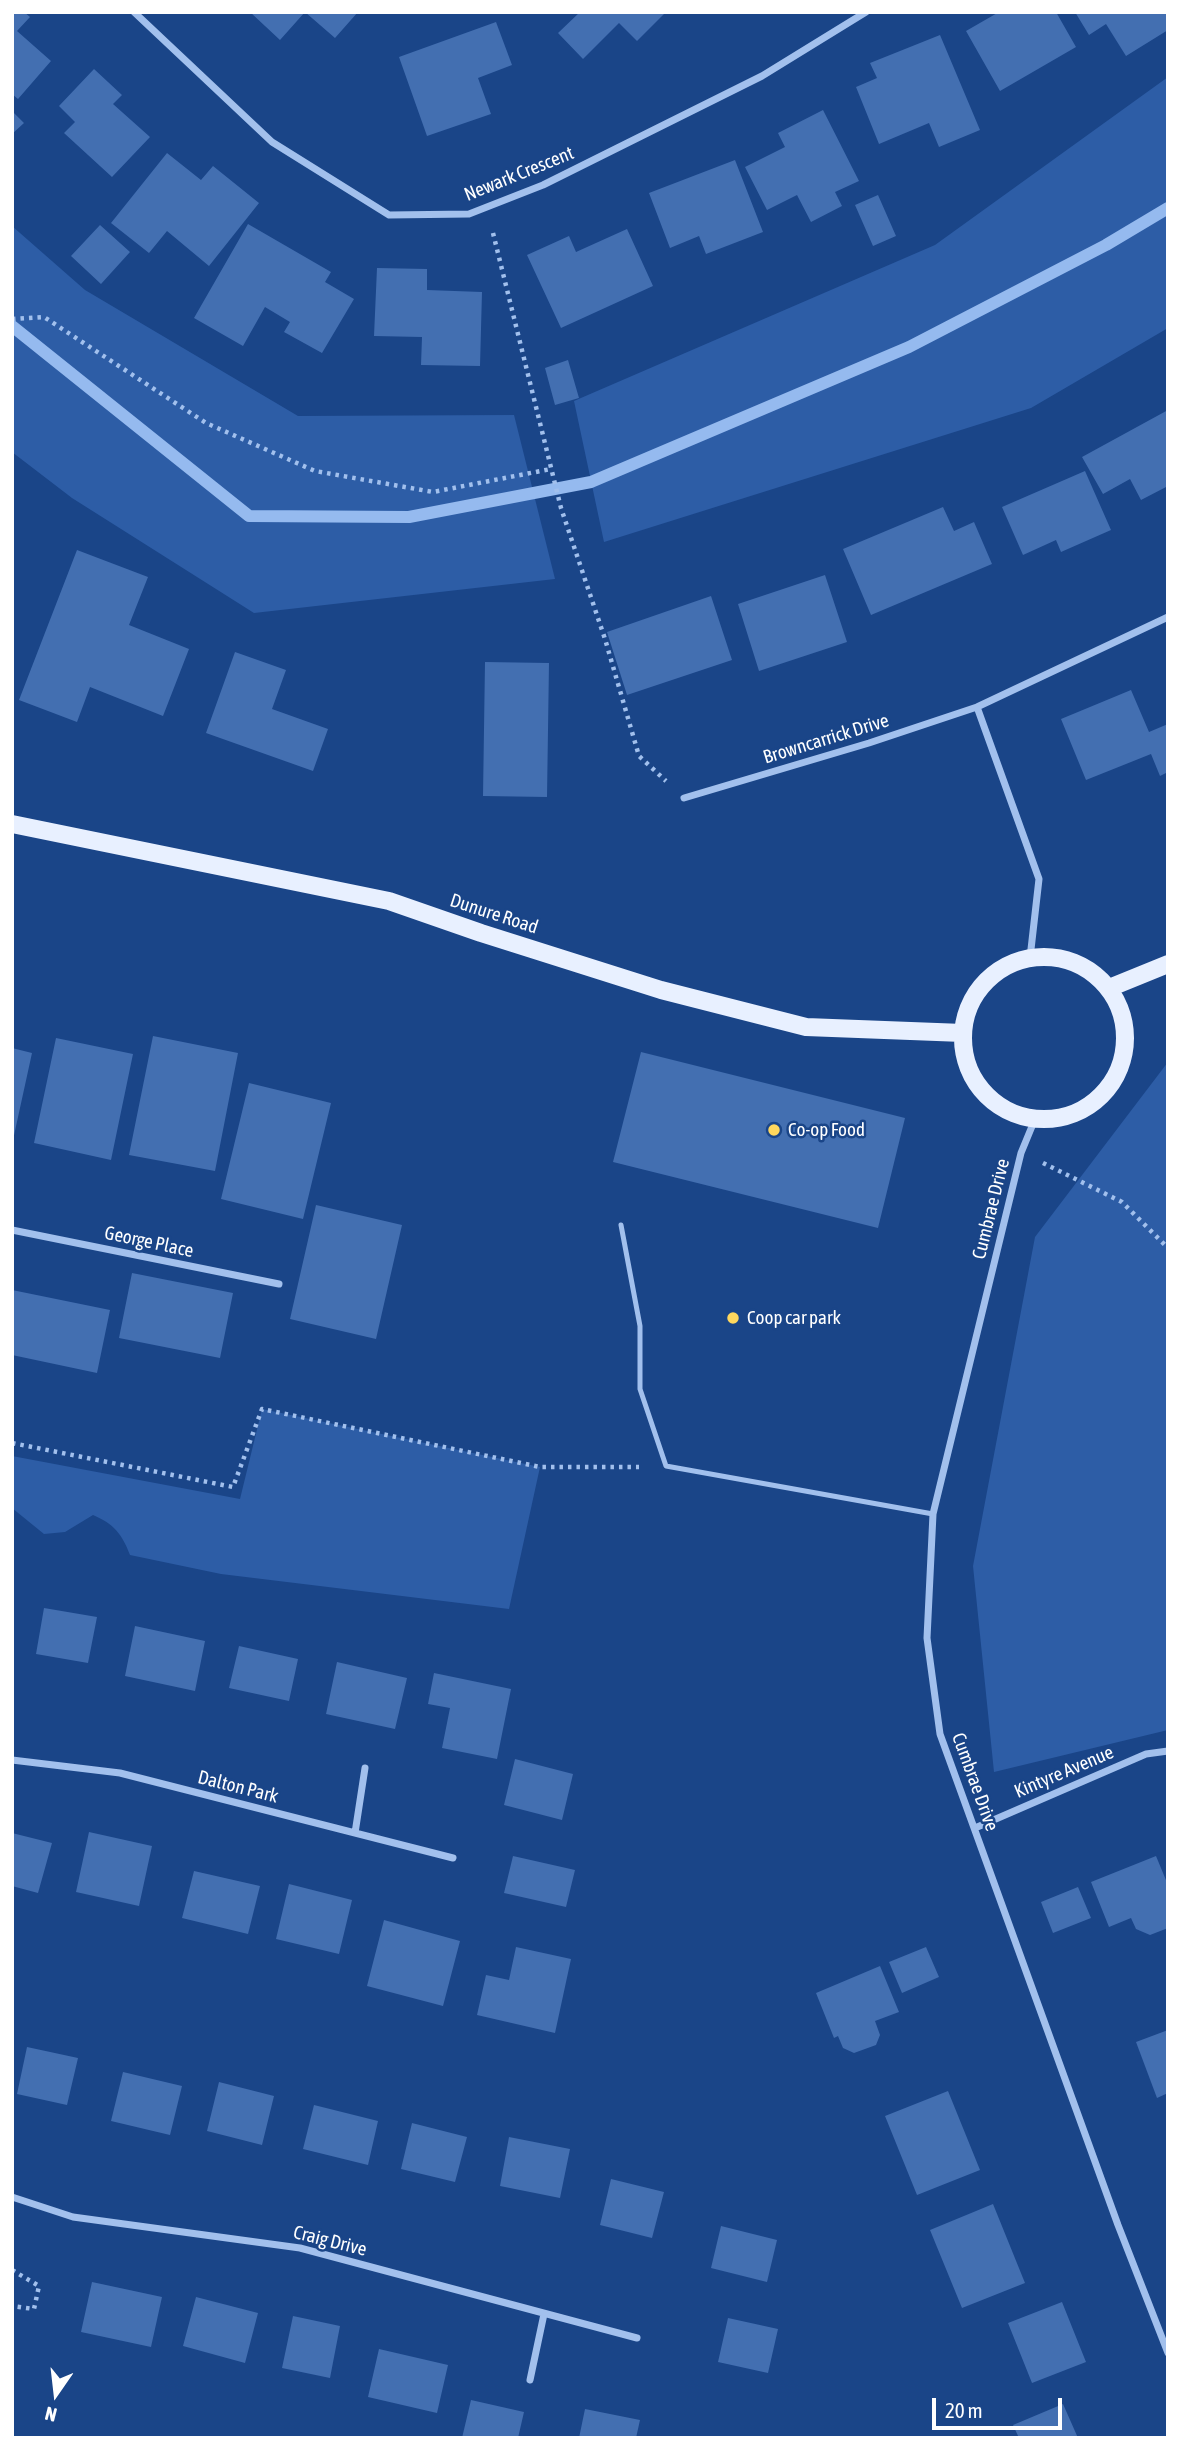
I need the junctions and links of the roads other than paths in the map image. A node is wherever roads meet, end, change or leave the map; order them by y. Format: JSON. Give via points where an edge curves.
{"nodes":[{"id":1,"x":134,"y":12,"type":"edge"},
{"id":2,"x":860,"y":14,"type":"edge"},
{"id":3,"x":1168,"y":617,"type":"edge"},
{"id":4,"x":977,"y":707,"type":"junction"},
{"id":5,"x":684,"y":798,"type":"road end"},
{"id":6,"x":12,"y":824,"type":"edge"},
{"id":7,"x":1030,"y":958,"type":"junction"},
{"id":8,"x":1168,"y":964,"type":"edge"},
{"id":9,"x":1108,"y":988,"type":"junction"},
{"id":10,"x":963,"y":1032,"type":"junction"},
{"id":11,"x":1035,"y":1119,"type":"junction"},
{"id":12,"x":621,"y":1224,"type":"dead end"},
{"id":13,"x":12,"y":1230,"type":"edge"},
{"id":14,"x":279,"y":1284,"type":"dead end"},
{"id":15,"x":933,"y":1514,"type":"junction"},
{"id":16,"x":1168,"y":1751,"type":"edge"},
{"id":17,"x":12,"y":1760,"type":"edge"},
{"id":18,"x":365,"y":1768,"type":"dead end"},
{"id":19,"x":975,"y":1828,"type":"junction"},
{"id":20,"x":355,"y":1833,"type":"junction"},
{"id":21,"x":453,"y":1858,"type":"dead end"},
{"id":22,"x":12,"y":2197,"type":"edge"},
{"id":23,"x":544,"y":2314,"type":"junction"},
{"id":24,"x":637,"y":2338,"type":"dead end"},
{"id":25,"x":1168,"y":2353,"type":"edge"},
{"id":26,"x":530,"y":2380,"type":"dead end"}],
"edges":[{"from":1,"to":2,"type":"street","name":"Newark Crescent","via":[[272,142],[389,215],[469,214],[543,185],[762,76]]},
{"from":3,"to":4,"type":"street","name":"Browncarrick Drive"},
{"from":4,"to":5,"type":"street","name":"Browncarrick Drive"},
{"from":4,"to":7,"type":"street","via":[[1039,878]]},
{"from":6,"to":10,"type":"main road","name":"Dunure Road","via":[[389,901],[662,990],[806,1027]]},
{"from":7,"to":9,"type":"main road","via":[[1073,962],[1093,972]]},
{"from":7,"to":10,"type":"main road","via":[[1004,967],[983,984],[969,1006]]},
{"from":8,"to":9,"type":"main road"},
{"from":9,"to":11,"type":"main road","via":[[1121,1011],[1126,1038],[1121,1065],[1108,1089],[1088,1107],[1063,1117]]},
{"from":10,"to":11,"type":"main road","via":[[965,1058],[990,1099],[1011,1113]]},
{"from":11,"to":15,"type":"street","name":"Cumbrae Drive","via":[[1021,1153]]},
{"from":12,"to":15,"type":"lane","via":[[640,1326],[640,1389],[666,1466]]},
{"from":13,"to":14,"type":"street","name":"George Place"},
{"from":15,"to":19,"type":"street","name":"Cumbrae Drive","via":[[927,1638],[936,1706],[940,1734]]},
{"from":16,"to":19,"type":"street","name":"Kintyre Avenue","via":[[1146,1754]]},
{"from":17,"to":20,"type":"street","name":"Dalton Park","via":[[120,1773]]},
{"from":18,"to":20,"type":"street"},
{"from":19,"to":25,"type":"street","name":"Cumbrae Drive"},
{"from":20,"to":21,"type":"street","name":"Dalton Park"},
{"from":22,"to":23,"type":"street","name":"Craig Drive","via":[[73,2217],[300,2248]]},
{"from":23,"to":24,"type":"street","name":"Craig Drive"},
{"from":23,"to":26,"type":"street"}]}
